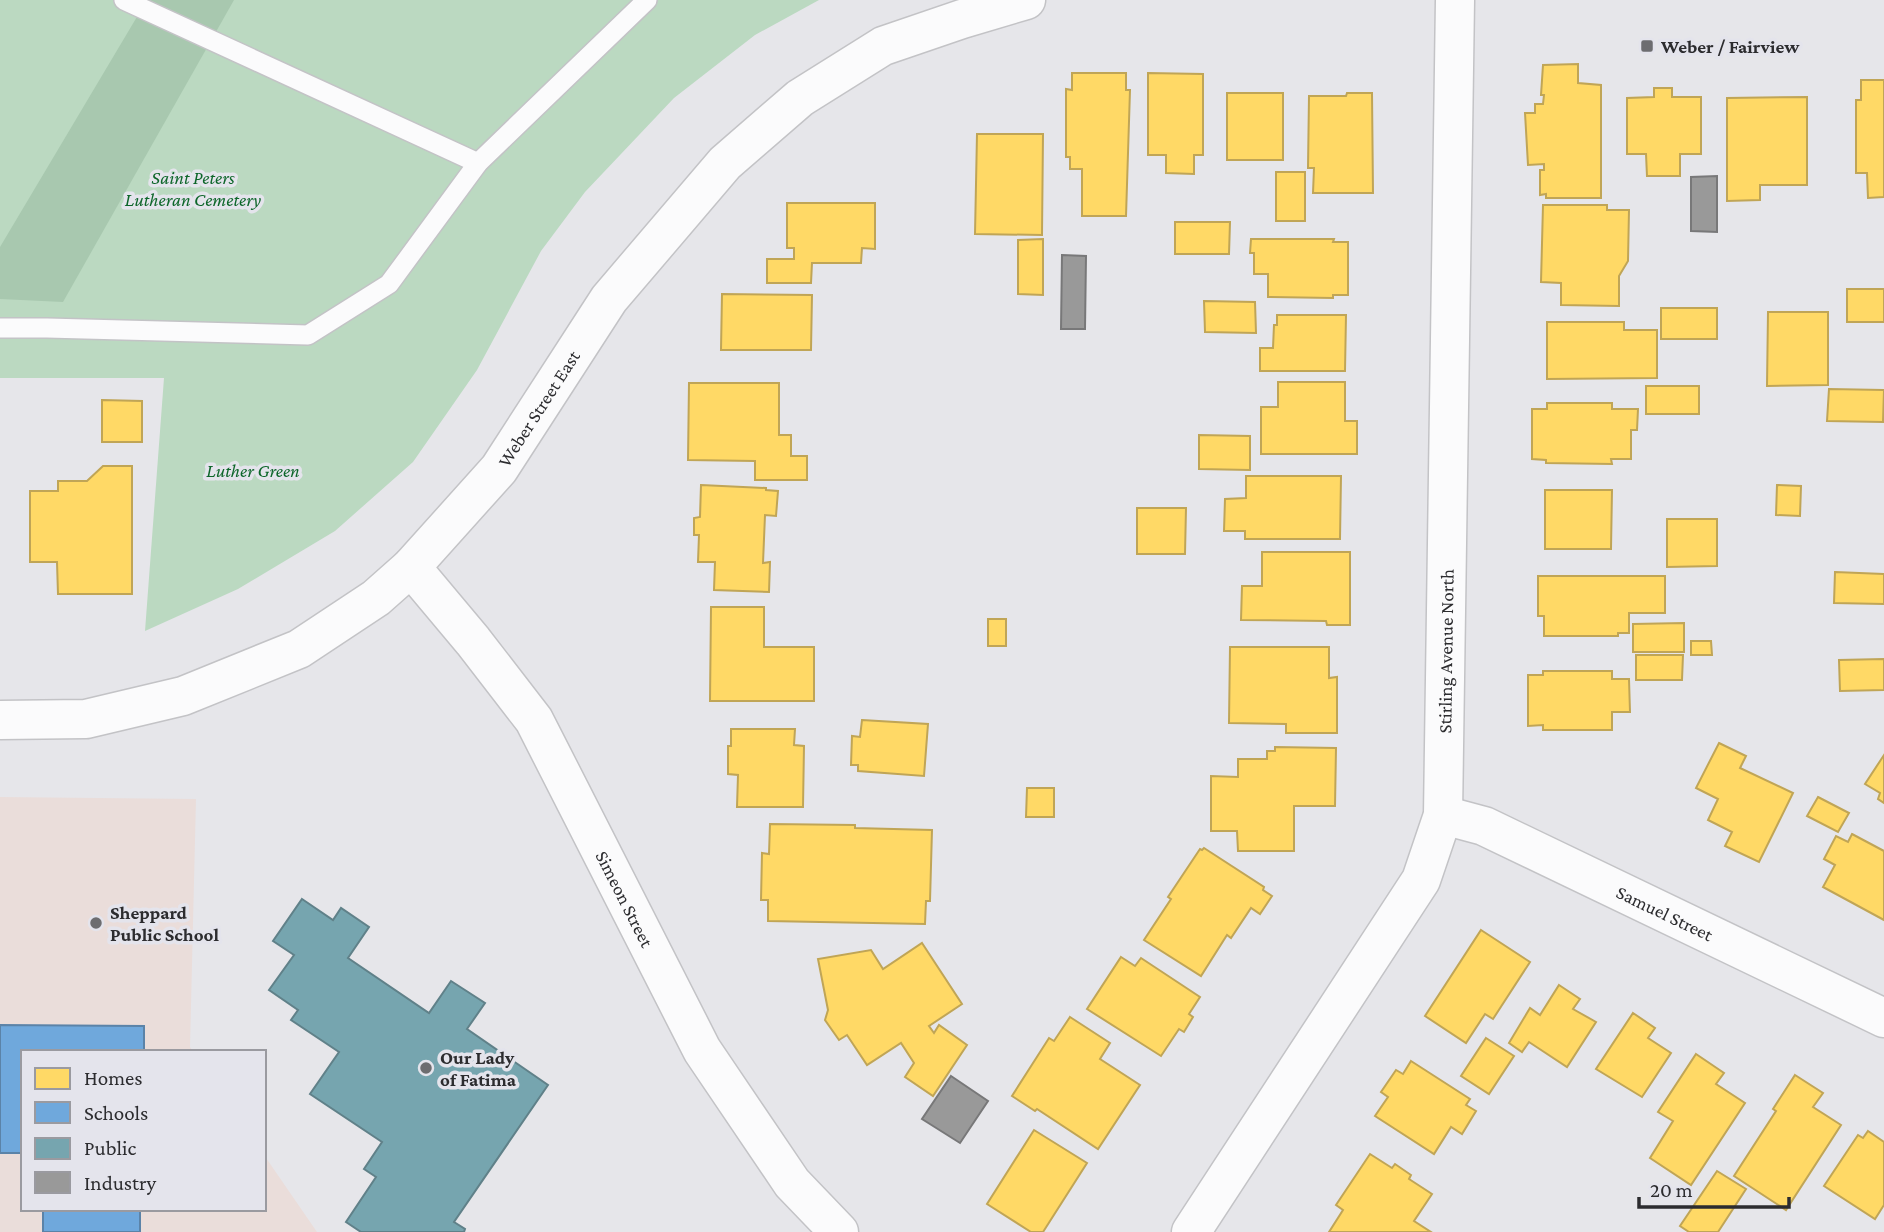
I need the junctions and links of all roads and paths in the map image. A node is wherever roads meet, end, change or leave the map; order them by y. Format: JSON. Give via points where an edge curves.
{"nodes":[{"id":1,"x":647,"y":0,"type":"edge"},
{"id":2,"x":1026,"y":0,"type":"edge"},
{"id":3,"x":1455,"y":0,"type":"edge"},
{"id":4,"x":129,"y":1,"type":"edge"},
{"id":5,"x":478,"y":163,"type":"junction"},
{"id":6,"x":0,"y":328,"type":"edge"},
{"id":7,"x":411,"y":567,"type":"junction"},
{"id":8,"x":0,"y":720,"type":"edge"},
{"id":9,"x":1443,"y":815,"type":"junction"},
{"id":10,"x":1884,"y":1018,"type":"edge"},
{"id":11,"x":839,"y":1232,"type":"edge"},
{"id":12,"x":1191,"y":1232,"type":"edge"}],
"edges":[{"from":1,"to":5,"type":"lane"},
{"from":2,"to":7,"type":"street","name":"Weber Street East","via":[[883,46],[800,98],[725,163],[610,299],[499,470]]},
{"from":3,"to":9,"type":"street","name":"Stirling Avenue North"},
{"from":4,"to":5,"type":"lane"},
{"from":5,"to":6,"type":"lane","via":[[389,284],[307,335]]},
{"from":7,"to":8,"type":"street","name":"Weber Street East","via":[[376,598],[299,649],[183,696],[86,719]]},
{"from":7,"to":11,"type":"street","name":"Simeon Street","via":[[534,720],[702,1049],[792,1183]]},
{"from":9,"to":10,"type":"street","name":"Samuel Street","via":[[1484,826]]},
{"from":9,"to":12,"type":"street","name":"Stirling Avenue North","via":[[1421,880]]}]}
